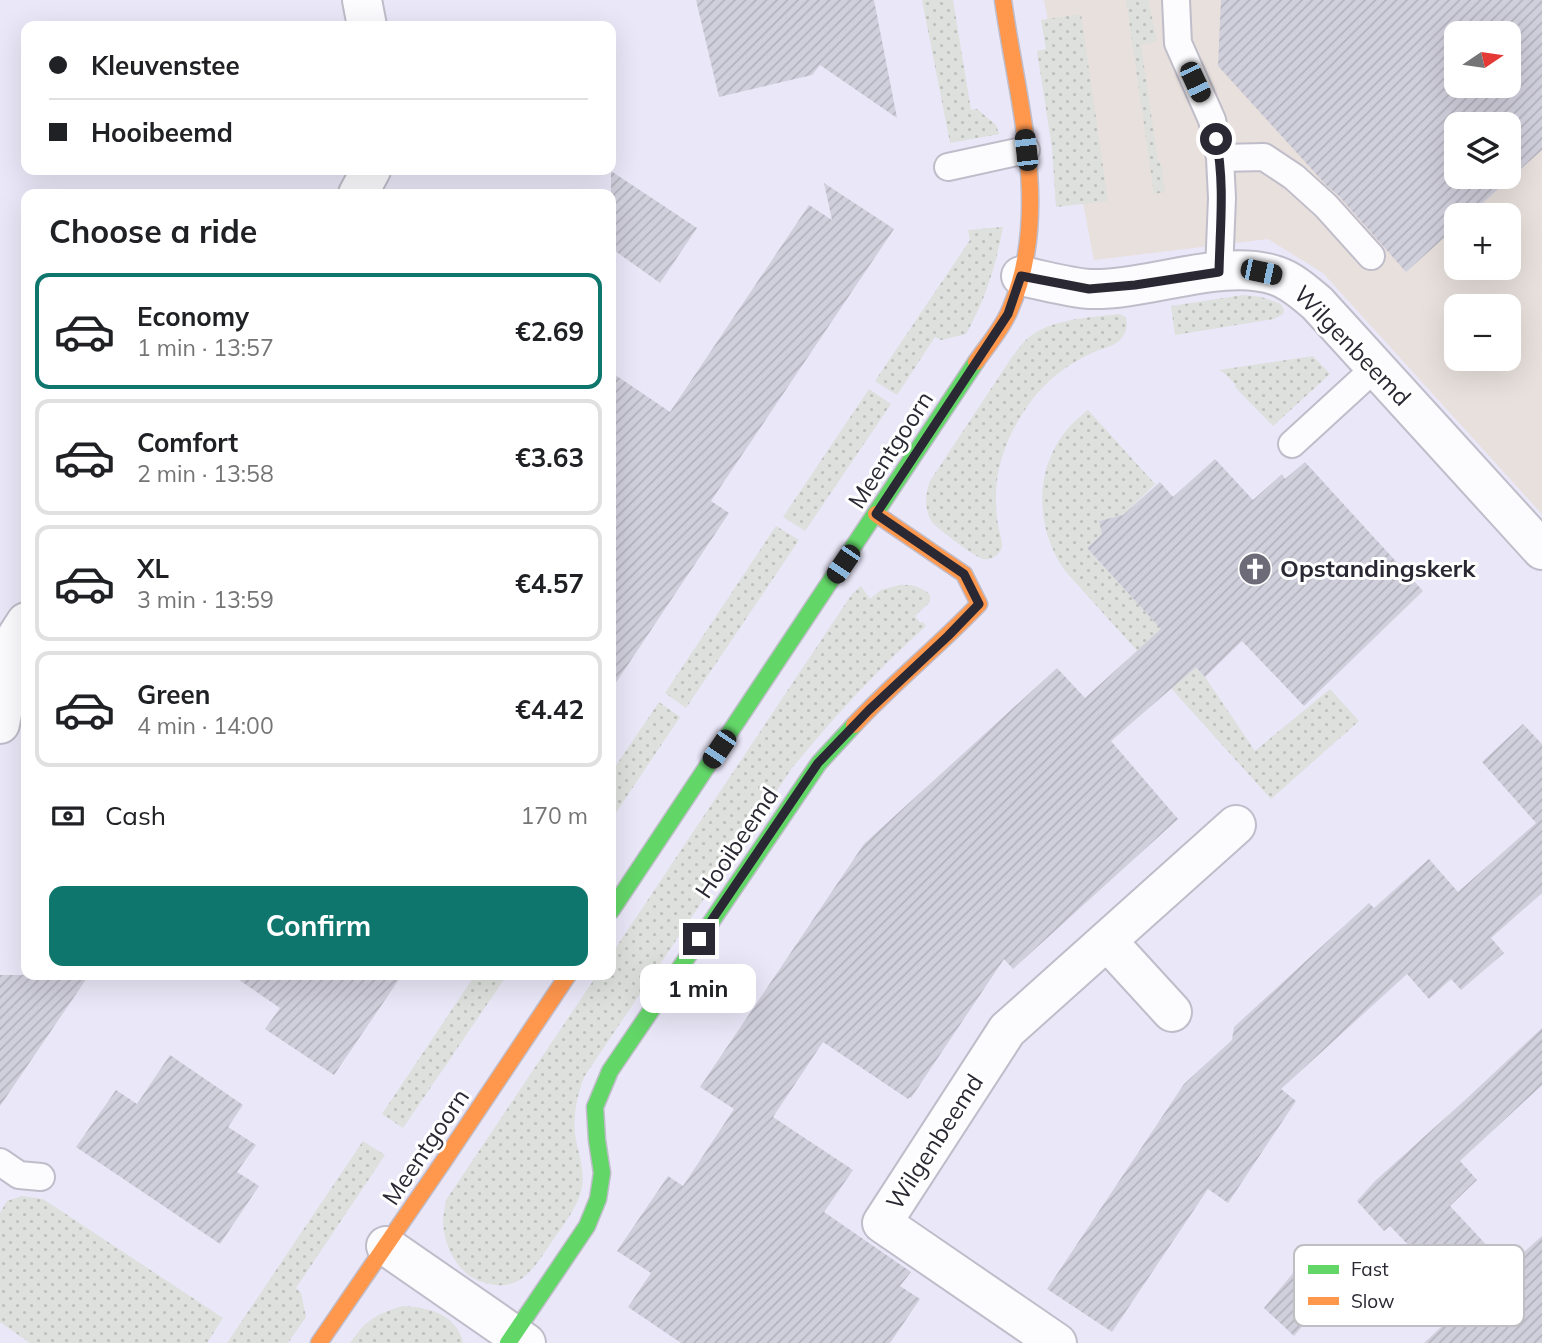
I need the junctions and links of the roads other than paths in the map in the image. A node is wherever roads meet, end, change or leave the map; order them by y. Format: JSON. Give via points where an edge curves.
{"nodes":[{"id":1,"x":362,"y":0,"type":"edge"},
{"id":2,"x":1003,"y":0,"type":"edge"},
{"id":3,"x":1176,"y":0,"type":"edge"},
{"id":4,"x":366,"y":21,"type":"edge"},
{"id":5,"x":1026,"y":150,"type":"junction"},
{"id":6,"x":1220,"y":158,"type":"junction"},
{"id":7,"x":948,"y":167,"type":"dead end"},
{"id":8,"x":1371,"y":256,"type":"dead end"},
{"id":9,"x":1219,"y":272,"type":"junction"},
{"id":10,"x":1021,"y":276,"type":"junction"},
{"id":11,"x":1376,"y":367,"type":"junction"},
{"id":12,"x":1292,"y":444,"type":"dead end"},
{"id":13,"x":876,"y":514,"type":"junction"},
{"id":14,"x":1542,"y":551,"type":"edge"},
{"id":15,"x":21,"y":630,"type":"edge"},
{"id":16,"x":0,"y":724,"type":"edge"},
{"id":17,"x":1236,"y":825,"type":"dead end"},
{"id":18,"x":616,"y":904,"type":"edge"},
{"id":19,"x":1107,"y":942,"type":"junction"},
{"id":20,"x":565,"y":980,"type":"edge"},
{"id":21,"x":1172,"y":1012,"type":"dead end"},
{"id":22,"x":0,"y":1163,"type":"edge"},
{"id":23,"x":41,"y":1177,"type":"dead end"},
{"id":24,"x":386,"y":1246,"type":"junction"},
{"id":25,"x":516,"y":1340,"type":"edge"},
{"id":26,"x":319,"y":1343,"type":"edge"},
{"id":27,"x":1057,"y":1343,"type":"edge"}],
"edges":[{"from":1,"to":4,"type":"street"},
{"from":2,"to":5,"type":"street","name":"Meentgoorn"},
{"from":3,"to":6,"type":"lane","via":[[1178,43],[1212,120]]},
{"from":5,"to":7,"type":"lane"},
{"from":5,"to":10,"type":"street","name":"Meentgoorn","via":[[1030,217]]},
{"from":6,"to":8,"type":"lane","via":[[1264,157],[1326,206]]},
{"from":6,"to":9,"type":"lane"},
{"from":9,"to":10,"type":"street","name":"Wilgenbeemd","via":[[1089,289]]},
{"from":9,"to":11,"type":"street","name":"Wilgenbeemd","via":[[1261,272],[1295,285]]},
{"from":10,"to":13,"type":"street","name":"Meentgoorn","via":[[1008,314]]},
{"from":11,"to":12,"type":"lane"},
{"from":11,"to":14,"type":"street","name":"Wilgenbeemd"},
{"from":13,"to":18,"type":"street","name":"Meentgoorn"},
{"from":13,"to":25,"type":"street","name":"Hooibeemd","via":[[964,574],[979,604],[818,763],[610,1071],[595,1107],[602,1172],[598,1199],[587,1226]]},
{"from":15,"to":16,"type":"street"},
{"from":17,"to":19,"type":"street","name":"Wilgenbeemd"},
{"from":19,"to":21,"type":"street"},
{"from":19,"to":27,"type":"street","name":"Wilgenbeemd","via":[[1007,1030],[882,1223]]},
{"from":20,"to":24,"type":"street","name":"Meentgoorn"},
{"from":22,"to":23,"type":"lane","via":[[19,1175]]},
{"from":24,"to":25,"type":"street"},
{"from":24,"to":26,"type":"street","name":"Meentgoorn"}]}
